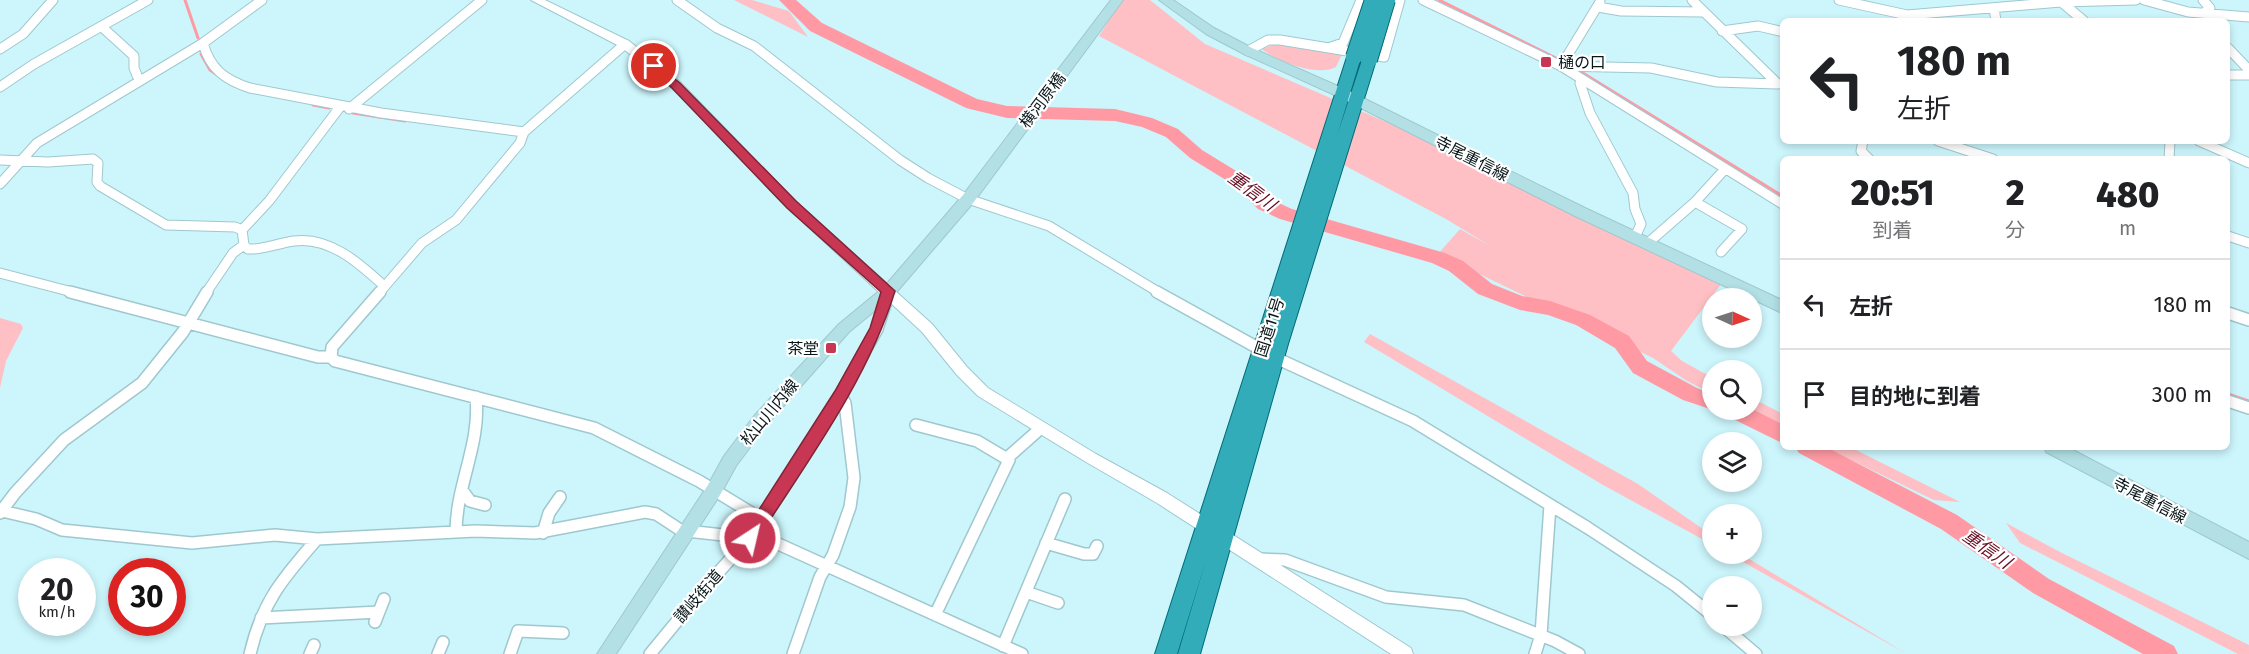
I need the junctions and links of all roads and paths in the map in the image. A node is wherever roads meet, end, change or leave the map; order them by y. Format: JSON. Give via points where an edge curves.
{"nodes":[{"id":1,"x":53,"y":0,"type":"edge"},
{"id":2,"x":148,"y":0,"type":"edge"},
{"id":3,"x":262,"y":0,"type":"edge"},
{"id":4,"x":482,"y":0,"type":"edge"},
{"id":5,"x":536,"y":0,"type":"edge"},
{"id":6,"x":677,"y":0,"type":"edge"},
{"id":7,"x":1117,"y":0,"type":"edge"},
{"id":8,"x":1165,"y":0,"type":"edge"},
{"id":9,"x":1361,"y":0,"type":"edge"},
{"id":10,"x":1373,"y":0,"type":"edge"},
{"id":11,"x":1387,"y":0,"type":"edge"},
{"id":12,"x":1400,"y":0,"type":"edge"},
{"id":13,"x":1423,"y":0,"type":"edge"},
{"id":14,"x":1692,"y":0,"type":"edge"},
{"id":15,"x":1839,"y":0,"type":"edge"},
{"id":16,"x":2136,"y":0,"type":"edge"},
{"id":17,"x":2144,"y":0,"type":"edge"},
{"id":18,"x":2203,"y":0,"type":"edge"},
{"id":19,"x":2060,"y":1,"type":"edge"},
{"id":20,"x":1600,"y":3,"type":"edge"},
{"id":21,"x":1994,"y":8,"type":"junction"},
{"id":22,"x":2177,"y":9,"type":"junction"},
{"id":23,"x":2249,"y":9,"type":"edge"},
{"id":24,"x":2208,"y":11,"type":"junction"},
{"id":25,"x":1703,"y":12,"type":"junction"},
{"id":26,"x":2249,"y":17,"type":"edge"},
{"id":27,"x":1909,"y":18,"type":"edge"},
{"id":28,"x":1996,"y":18,"type":"edge"},
{"id":29,"x":2080,"y":18,"type":"edge"},
{"id":30,"x":2188,"y":18,"type":"edge"},
{"id":31,"x":102,"y":27,"type":"junction"},
{"id":32,"x":1722,"y":31,"type":"junction"},
{"id":33,"x":1780,"y":31,"type":"edge"},
{"id":34,"x":203,"y":44,"type":"junction"},
{"id":35,"x":625,"y":44,"type":"junction"},
{"id":36,"x":1331,"y":47,"type":"junction"},
{"id":37,"x":0,"y":49,"type":"edge"},
{"id":38,"x":2230,"y":50,"type":"edge"},
{"id":39,"x":1248,"y":51,"type":"junction"},
{"id":40,"x":1362,"y":59,"type":"junction"},
{"id":41,"x":1561,"y":66,"type":"junction"},
{"id":42,"x":2249,"y":73,"type":"edge"},
{"id":43,"x":2230,"y":75,"type":"edge"},
{"id":44,"x":1582,"y":79,"type":"junction"},
{"id":45,"x":139,"y":80,"type":"junction"},
{"id":46,"x":1780,"y":85,"type":"edge"},
{"id":47,"x":0,"y":87,"type":"edge"},
{"id":48,"x":1348,"y":104,"type":"junction"},
{"id":49,"x":344,"y":108,"type":"junction"},
{"id":50,"x":524,"y":132,"type":"junction"},
{"id":51,"x":1947,"y":144,"type":"edge"},
{"id":52,"x":2206,"y":144,"type":"edge"},
{"id":53,"x":1984,"y":156,"type":"edge"},
{"id":54,"x":0,"y":159,"type":"edge"},
{"id":55,"x":21,"y":160,"type":"junction"},
{"id":56,"x":2249,"y":163,"type":"edge"},
{"id":57,"x":1725,"y":169,"type":"junction"},
{"id":58,"x":0,"y":184,"type":"edge"},
{"id":59,"x":968,"y":199,"type":"junction"},
{"id":60,"x":1695,"y":202,"type":"junction"},
{"id":61,"x":1780,"y":203,"type":"edge"},
{"id":62,"x":242,"y":230,"type":"junction"},
{"id":63,"x":1635,"y":237,"type":"junction"},
{"id":64,"x":2230,"y":237,"type":"edge"},
{"id":65,"x":1648,"y":243,"type":"junction"},
{"id":66,"x":2249,"y":243,"type":"edge"},
{"id":67,"x":244,"y":245,"type":"junction"},
{"id":68,"x":1721,"y":252,"type":"dead end"},
{"id":69,"x":0,"y":273,"type":"edge"},
{"id":70,"x":383,"y":285,"type":"junction"},
{"id":71,"x":888,"y":291,"type":"junction"},
{"id":72,"x":1780,"y":306,"type":"edge"},
{"id":73,"x":2230,"y":314,"type":"edge"},
{"id":74,"x":2249,"y":320,"type":"edge"},
{"id":75,"x":189,"y":323,"type":"junction"},
{"id":76,"x":1271,"y":347,"type":"junction"},
{"id":77,"x":331,"y":357,"type":"junction"},
{"id":78,"x":840,"y":395,"type":"junction"},
{"id":79,"x":476,"y":397,"type":"junction"},
{"id":80,"x":2230,"y":402,"type":"edge"},
{"id":81,"x":2249,"y":408,"type":"edge"},
{"id":82,"x":916,"y":425,"type":"dead end"},
{"id":83,"x":1041,"y":428,"type":"junction"},
{"id":84,"x":2058,"y":450,"type":"edge"},
{"id":85,"x":1007,"y":458,"type":"junction"},
{"id":86,"x":462,"y":490,"type":"junction"},
{"id":87,"x":714,"y":490,"type":"junction"},
{"id":88,"x":15,"y":493,"type":"junction"},
{"id":89,"x":0,"y":494,"type":"edge"},
{"id":90,"x":560,"y":497,"type":"dead end"},
{"id":91,"x":1066,"y":500,"type":"dead end"},
{"id":92,"x":485,"y":505,"type":"dead end"},
{"id":93,"x":1550,"y":505,"type":"junction"},
{"id":94,"x":1,"y":512,"type":"edge"},
{"id":95,"x":763,"y":520,"type":"junction"},
{"id":96,"x":1205,"y":526,"type":"junction"},
{"id":97,"x":457,"y":531,"type":"junction"},
{"id":98,"x":686,"y":532,"type":"junction"},
{"id":99,"x":543,"y":533,"type":"junction"},
{"id":100,"x":752,"y":536,"type":"junction"},
{"id":101,"x":317,"y":539,"type":"junction"},
{"id":102,"x":1224,"y":539,"type":"junction"},
{"id":103,"x":1046,"y":543,"type":"junction"},
{"id":104,"x":1097,"y":546,"type":"dead end"},
{"id":105,"x":2249,"y":551,"type":"edge"},
{"id":106,"x":1255,"y":559,"type":"junction"},
{"id":107,"x":825,"y":566,"type":"junction"},
{"id":108,"x":1026,"y":592,"type":"junction"},
{"id":109,"x":1058,"y":603,"type":"dead end"},
{"id":110,"x":1702,"y":607,"type":"edge"},
{"id":111,"x":379,"y":611,"type":"dead end"},
{"id":112,"x":935,"y":615,"type":"junction"},
{"id":113,"x":261,"y":618,"type":"junction"},
{"id":114,"x":563,"y":633,"type":"dead end"},
{"id":115,"x":1541,"y":635,"type":"junction"},
{"id":116,"x":1735,"y":636,"type":"edge"},
{"id":117,"x":1003,"y":646,"type":"junction"},
{"id":118,"x":250,"y":654,"type":"edge"},
{"id":119,"x":510,"y":654,"type":"edge"},
{"id":120,"x":606,"y":654,"type":"edge"},
{"id":121,"x":650,"y":654,"type":"edge"},
{"id":122,"x":793,"y":654,"type":"edge"},
{"id":123,"x":1022,"y":654,"type":"edge"},
{"id":124,"x":1166,"y":654,"type":"edge"},
{"id":125,"x":1189,"y":654,"type":"edge"},
{"id":126,"x":1405,"y":654,"type":"edge"},
{"id":127,"x":1535,"y":654,"type":"edge"},
{"id":128,"x":1580,"y":654,"type":"edge"},
{"id":129,"x":1756,"y":654,"type":"edge"}],
"edges":[{"from":1,"to":37,"type":"street","via":[[23,34]]},
{"from":2,"to":31,"type":"street"},
{"from":3,"to":34,"type":"street"},
{"from":4,"to":49,"type":"street"},
{"from":5,"to":35,"type":"street"},
{"from":6,"to":59,"type":"street","via":[[717,28],[754,46],[900,160]]},
{"from":7,"to":59,"type":"main road","name":"横河原橋"},
{"from":8,"to":39,"type":"main road","name":"寺尾重信線"},
{"from":9,"to":36,"type":"street","via":[[1342,43]]},
{"from":10,"to":40,"type":"highway","name":"国道11号","bridge":true},
{"from":11,"to":40,"type":"highway","name":"国道11号","bridge":true},
{"from":12,"to":36,"type":"street","via":[[1384,57]]},
{"from":13,"to":41,"type":"street"},
{"from":14,"to":25,"type":"street"},
{"from":15,"to":27,"type":"street"},
{"from":16,"to":19,"type":"street"},
{"from":17,"to":22,"type":"street"},
{"from":18,"to":24,"type":"street"},
{"from":19,"to":21,"type":"street"},
{"from":19,"to":29,"type":"street"},
{"from":20,"to":25,"type":"street","via":[[1621,11]]},
{"from":20,"to":41,"type":"street"},
{"from":21,"to":27,"type":"street"},
{"from":21,"to":28,"type":"street"},
{"from":22,"to":24,"type":"street"},
{"from":22,"to":30,"type":"street"},
{"from":23,"to":24,"type":"street"},
{"from":24,"to":26,"type":"street"},
{"from":25,"to":32,"type":"street"},
{"from":31,"to":45,"type":"street","via":[[134,56]]},
{"from":31,"to":47,"type":"street"},
{"from":32,"to":33,"type":"street","via":[[1758,26]]},
{"from":32,"to":46,"type":"street"},
{"from":34,"to":45,"type":"street"},
{"from":34,"to":49,"type":"street","via":[[215,69],[227,79]]},
{"from":35,"to":50,"type":"street"},
{"from":35,"to":71,"type":"street","via":[[676,85],[791,204]]},
{"from":36,"to":39,"type":"street","via":[[1268,40]]},
{"from":38,"to":42,"type":"street"},
{"from":39,"to":48,"type":"main road","name":"寺尾重信線"},
{"from":40,"to":48,"type":"highway","name":"国道11号"},
{"from":41,"to":44,"type":"street"},
{"from":41,"to":46,"type":"street","via":[[1651,68],[1717,82]]},
{"from":42,"to":43,"type":"street"},
{"from":44,"to":57,"type":"street"},
{"from":44,"to":63,"type":"street","via":[[1590,113],[1633,193],[1641,224]]},
{"from":45,"to":55,"type":"street","via":[[38,143]]},
{"from":48,"to":63,"type":"main road","name":"寺尾重信線"},
{"from":48,"to":76,"type":"highway","name":"国道11号"},
{"from":49,"to":50,"type":"street"},
{"from":49,"to":62,"type":"street"},
{"from":50,"to":70,"type":"street","via":[[520,143],[456,220],[422,243]]},
{"from":51,"to":53,"type":"street"},
{"from":52,"to":56,"type":"street"},
{"from":54,"to":55,"type":"street"},
{"from":55,"to":58,"type":"street"},
{"from":55,"to":62,"type":"street","via":[[93,159],[98,163],[100,186],[163,224],[232,226]]},
{"from":57,"to":60,"type":"street"},
{"from":57,"to":61,"type":"street"},
{"from":59,"to":71,"type":"main road","name":"松山川内線"},
{"from":59,"to":76,"type":"street","via":[[1049,226],[1138,280]]},
{"from":60,"to":65,"type":"street"},
{"from":60,"to":68,"type":"street","via":[[1742,230]]},
{"from":62,"to":67,"type":"street"},
{"from":63,"to":65,"type":"main road","name":"寺尾重信線"},
{"from":64,"to":66,"type":"street"},
{"from":65,"to":72,"type":"main road","name":"寺尾重信線"},
{"from":67,"to":70,"type":"street","via":[[253,250],[309,240],[351,256]]},
{"from":67,"to":75,"type":"street","via":[[233,253]]},
{"from":69,"to":75,"type":"street"},
{"from":70,"to":77,"type":"street","via":[[332,347]]},
{"from":71,"to":78,"type":"street","name":"讃岐街道","via":[[877,328]]},
{"from":71,"to":83,"type":"street","via":[[927,328],[983,392]]},
{"from":71,"to":87,"type":"main road","name":"松山川内線","via":[[844,328],[792,383],[730,461]]},
{"from":73,"to":74,"type":"street"},
{"from":75,"to":77,"type":"street","via":[[318,357]]},
{"from":75,"to":88,"type":"street","via":[[142,383],[64,440]]},
{"from":76,"to":93,"type":"street","via":[[1413,422]]},
{"from":76,"to":96,"type":"highway","name":"国道11号"},
{"from":76,"to":102,"type":"highway","name":"国道11号"},
{"from":77,"to":79,"type":"street","via":[[334,361]]},
{"from":78,"to":95,"type":"street","name":"讃岐街道"},
{"from":78,"to":107,"type":"street","via":[[845,403],[854,478],[849,507],[833,555]]},
{"from":79,"to":86,"type":"street","via":[[476,440]]},
{"from":79,"to":87,"type":"street","via":[[594,428]]},
{"from":80,"to":81,"type":"street"},
{"from":82,"to":85,"type":"street","via":[[963,435]]},
{"from":83,"to":85,"type":"street"},
{"from":83,"to":96,"type":"street"},
{"from":84,"to":105,"type":"main road","name":"寺尾重信線"},
{"from":85,"to":112,"type":"street"},
{"from":86,"to":92,"type":"street","via":[[470,501]]},
{"from":86,"to":97,"type":"street"},
{"from":87,"to":95,"type":"street"},
{"from":87,"to":98,"type":"main road","name":"松山川内線"},
{"from":88,"to":89,"type":"street"},
{"from":88,"to":94,"type":"street"},
{"from":90,"to":99,"type":"street","via":[[549,513]]},
{"from":91,"to":103,"type":"street"},
{"from":93,"to":110,"type":"street","via":[[1676,586]]},
{"from":93,"to":115,"type":"street"},
{"from":94,"to":101,"type":"street","via":[[44,522],[63,531],[180,543],[275,535]]},
{"from":95,"to":100,"type":"street","name":"讃岐街道"},
{"from":96,"to":102,"type":"street"},
{"from":96,"to":124,"type":"highway","name":"国道11号"},
{"from":97,"to":99,"type":"street"},
{"from":97,"to":101,"type":"street"},
{"from":98,"to":99,"type":"street","via":[[656,514],[645,512]]},
{"from":98,"to":100,"type":"street"},
{"from":98,"to":120,"type":"main road","name":"松山川内線"},
{"from":100,"to":107,"type":"street"},
{"from":100,"to":121,"type":"street","name":"讃岐街道"},
{"from":101,"to":113,"type":"street","via":[[280,580]]},
{"from":102,"to":106,"type":"street"},
{"from":102,"to":125,"type":"highway","name":"国道11号"},
{"from":103,"to":104,"type":"street","via":[[1084,554],[1093,554]]},
{"from":103,"to":108,"type":"street"},
{"from":106,"to":115,"type":"street","via":[[1285,560],[1386,597],[1464,605]]},
{"from":106,"to":126,"type":"street"},
{"from":107,"to":112,"type":"street"},
{"from":107,"to":122,"type":"street"},
{"from":108,"to":109,"type":"street"},
{"from":108,"to":117,"type":"street"},
{"from":111,"to":113,"type":"street"},
{"from":112,"to":117,"type":"street"},
{"from":113,"to":118,"type":"street"},
{"from":114,"to":119,"type":"street","via":[[518,631]]},
{"from":115,"to":127,"type":"street"},
{"from":115,"to":128,"type":"street"},
{"from":116,"to":129,"type":"street"},
{"from":117,"to":123,"type":"street"}]}
